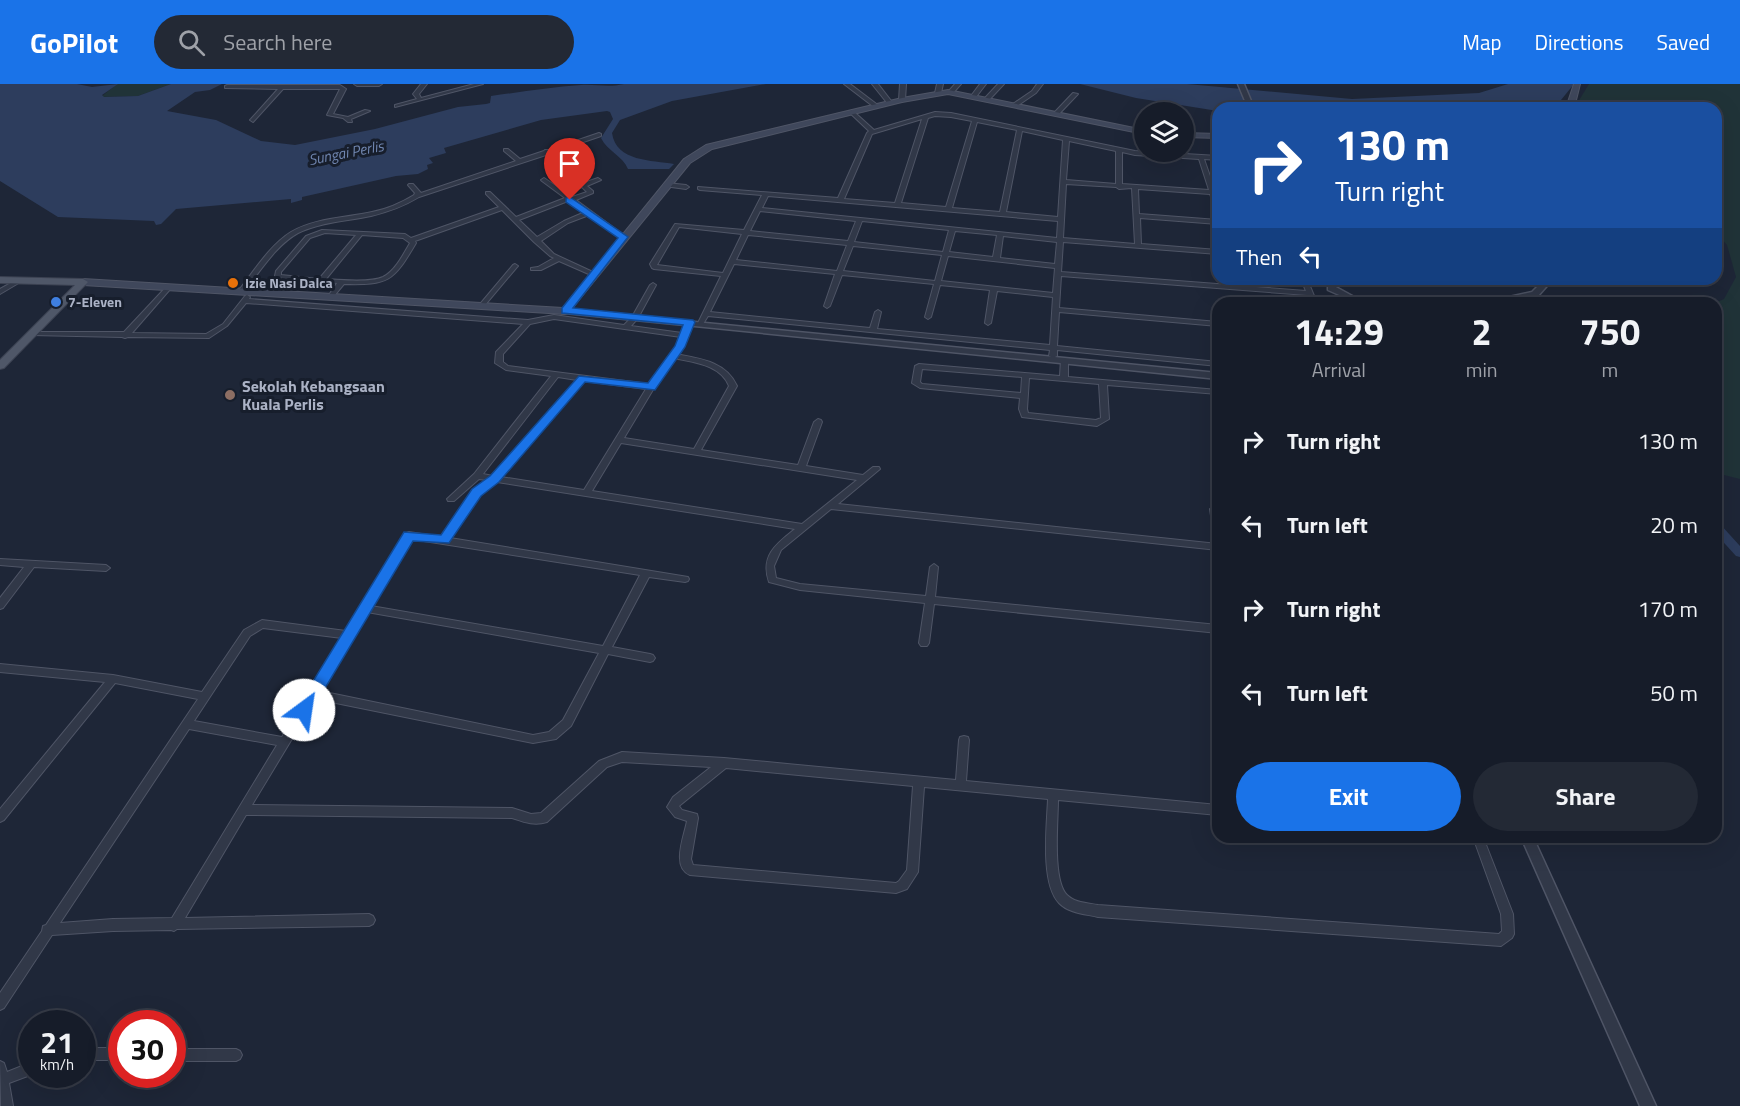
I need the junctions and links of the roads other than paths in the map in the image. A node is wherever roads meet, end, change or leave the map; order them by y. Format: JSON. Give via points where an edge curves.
{"nodes":[{"id":1,"x":357,"y":84,"type":"edge"},
{"id":2,"x":379,"y":84,"type":"edge"},
{"id":3,"x":424,"y":84,"type":"edge"},
{"id":4,"x":479,"y":84,"type":"edge"},
{"id":5,"x":847,"y":84,"type":"edge"},
{"id":6,"x":875,"y":84,"type":"edge"},
{"id":7,"x":887,"y":84,"type":"edge"},
{"id":8,"x":903,"y":84,"type":"edge"},
{"id":9,"x":940,"y":84,"type":"edge"},
{"id":10,"x":958,"y":84,"type":"edge"},
{"id":11,"x":982,"y":84,"type":"edge"},
{"id":12,"x":1002,"y":84,"type":"edge"},
{"id":13,"x":1040,"y":84,"type":"edge"},
{"id":14,"x":1241,"y":84,"type":"edge"},
{"id":15,"x":1577,"y":84,"type":"edge"},
{"id":16,"x":265,"y":86,"type":"edge"},
{"id":17,"x":227,"y":87,"type":"dead end"},
{"id":18,"x":282,"y":87,"type":"junction"},
{"id":19,"x":879,"y":90,"type":"junction"},
{"id":20,"x":951,"y":92,"type":"junction"},
{"id":21,"x":938,"y":93,"type":"junction"},
{"id":22,"x":1075,"y":94,"type":"dead end"},
{"id":23,"x":974,"y":96,"type":"junction"},
{"id":24,"x":987,"y":99,"type":"junction"},
{"id":25,"x":420,"y":100,"type":"junction"},
{"id":26,"x":902,"y":100,"type":"junction"},
{"id":27,"x":1248,"y":102,"type":"edge"},
{"id":28,"x":1572,"y":102,"type":"edge"},
{"id":29,"x":890,"y":103,"type":"junction"},
{"id":30,"x":1015,"y":105,"type":"junction"},
{"id":31,"x":397,"y":106,"type":"dead end"},
{"id":32,"x":876,"y":106,"type":"junction"},
{"id":33,"x":367,"y":111,"type":"dead end"},
{"id":34,"x":852,"y":112,"type":"junction"},
{"id":35,"x":1056,"y":114,"type":"junction"},
{"id":36,"x":926,"y":116,"type":"junction"},
{"id":37,"x":253,"y":120,"type":"dead end"},
{"id":38,"x":975,"y":120,"type":"junction"},
{"id":39,"x":1020,"y":130,"type":"junction"},
{"id":40,"x":1134,"y":130,"type":"edge"},
{"id":41,"x":872,"y":131,"type":"junction"},
{"id":42,"x":599,"y":135,"type":"dead end"},
{"id":43,"x":1194,"y":135,"type":"edge"},
{"id":44,"x":1212,"y":136,"type":"edge"},
{"id":45,"x":1066,"y":140,"type":"junction"},
{"id":46,"x":506,"y":150,"type":"dead end"},
{"id":47,"x":1119,"y":150,"type":"junction"},
{"id":48,"x":547,"y":151,"type":"junction"},
{"id":49,"x":1201,"y":157,"type":"junction"},
{"id":50,"x":1212,"y":158,"type":"edge"},
{"id":51,"x":520,"y":162,"type":"junction"},
{"id":52,"x":586,"y":174,"type":"dead end"},
{"id":53,"x":544,"y":180,"type":"dead end"},
{"id":54,"x":598,"y":180,"type":"dead end"},
{"id":55,"x":1064,"y":182,"type":"junction"},
{"id":56,"x":411,"y":185,"type":"dead end"},
{"id":57,"x":666,"y":185,"type":"junction"},
{"id":58,"x":583,"y":186,"type":"junction"},
{"id":59,"x":686,"y":187,"type":"dead end"},
{"id":60,"x":1119,"y":187,"type":"junction"},
{"id":61,"x":700,"y":188,"type":"dead end"},
{"id":62,"x":1135,"y":188,"type":"junction"},
{"id":63,"x":571,"y":189,"type":"dead end"},
{"id":64,"x":1212,"y":189,"type":"edge"},
{"id":65,"x":1212,"y":192,"type":"edge"},
{"id":66,"x":488,"y":193,"type":"dead end"},
{"id":67,"x":765,"y":195,"type":"junction"},
{"id":68,"x":417,"y":196,"type":"junction"},
{"id":69,"x":569,"y":199,"type":"junction"},
{"id":70,"x":840,"y":200,"type":"junction"},
{"id":71,"x":897,"y":205,"type":"junction"},
{"id":72,"x":504,"y":207,"type":"junction"},
{"id":73,"x":758,"y":209,"type":"junction"},
{"id":74,"x":949,"y":209,"type":"junction"},
{"id":75,"x":589,"y":213,"type":"junction"},
{"id":76,"x":1003,"y":213,"type":"junction"},
{"id":77,"x":1136,"y":216,"type":"junction"},
{"id":78,"x":515,"y":219,"type":"junction"},
{"id":79,"x":859,"y":219,"type":"junction"},
{"id":80,"x":1061,"y":219,"type":"junction"},
{"id":81,"x":1212,"y":222,"type":"edge"},
{"id":82,"x":952,"y":229,"type":"junction"},
{"id":83,"x":747,"y":232,"type":"junction"},
{"id":84,"x":361,"y":233,"type":"junction"},
{"id":85,"x":1000,"y":234,"type":"junction"},
{"id":86,"x":623,"y":237,"type":"junction"},
{"id":87,"x":412,"y":240,"type":"junction"},
{"id":88,"x":1060,"y":240,"type":"junction"},
{"id":89,"x":536,"y":241,"type":"junction"},
{"id":90,"x":849,"y":244,"type":"junction"},
{"id":91,"x":1138,"y":246,"type":"junction"},
{"id":92,"x":276,"y":250,"type":"junction"},
{"id":93,"x":295,"y":251,"type":"junction"},
{"id":94,"x":1212,"y":252,"type":"edge"},
{"id":95,"x":946,"y":254,"type":"junction"},
{"id":96,"x":558,"y":259,"type":"junction"},
{"id":97,"x":996,"y":260,"type":"junction"},
{"id":98,"x":733,"y":262,"type":"junction"},
{"id":99,"x":515,"y":266,"type":"dead end"},
{"id":100,"x":532,"y":269,"type":"dead end"},
{"id":101,"x":1058,"y":270,"type":"junction"},
{"id":102,"x":593,"y":274,"type":"junction"},
{"id":103,"x":837,"y":274,"type":"junction"},
{"id":104,"x":726,"y":275,"type":"junction"},
{"id":105,"x":322,"y":279,"type":"junction"},
{"id":106,"x":0,"y":280,"type":"edge"},
{"id":107,"x":20,"y":280,"type":"junction"},
{"id":108,"x":342,"y":281,"type":"junction"},
{"id":109,"x":83,"y":282,"type":"junction"},
{"id":110,"x":937,"y":284,"type":"junction"},
{"id":111,"x":1212,"y":284,"type":"edge"},
{"id":112,"x":653,"y":285,"type":"dead end"},
{"id":113,"x":1222,"y":285,"type":"edge"},
{"id":114,"x":1307,"y":285,"type":"edge"},
{"id":115,"x":1329,"y":285,"type":"edge"},
{"id":116,"x":1543,"y":285,"type":"edge"},
{"id":117,"x":170,"y":286,"type":"junction"},
{"id":118,"x":1330,"y":288,"type":"junction"},
{"id":119,"x":994,"y":289,"type":"junction"},
{"id":120,"x":242,"y":290,"type":"junction"},
{"id":121,"x":253,"y":291,"type":"junction"},
{"id":122,"x":0,"y":292,"type":"edge"},
{"id":123,"x":1310,"y":293,"type":"junction"},
{"id":124,"x":332,"y":296,"type":"junction"},
{"id":125,"x":1057,"y":296,"type":"junction"},
{"id":126,"x":1312,"y":297,"type":"edge"},
{"id":127,"x":1334,"y":297,"type":"edge"},
{"id":128,"x":1349,"y":297,"type":"edge"},
{"id":129,"x":1521,"y":297,"type":"edge"},
{"id":130,"x":243,"y":301,"type":"junction"},
{"id":131,"x":469,"y":303,"type":"junction"},
{"id":132,"x":483,"y":304,"type":"junction"},
{"id":133,"x":827,"y":306,"type":"dead end"},
{"id":134,"x":565,"y":310,"type":"junction"},
{"id":135,"x":1056,"y":310,"type":"junction"},
{"id":136,"x":878,"y":312,"type":"dead end"},
{"id":137,"x":706,"y":314,"type":"junction"},
{"id":138,"x":459,"y":317,"type":"junction"},
{"id":139,"x":928,"y":317,"type":"dead end"},
{"id":140,"x":528,"y":322,"type":"junction"},
{"id":141,"x":630,"y":322,"type":"junction"},
{"id":142,"x":701,"y":323,"type":"junction"},
{"id":143,"x":988,"y":323,"type":"dead end"},
{"id":144,"x":1212,"y":323,"type":"edge"},
{"id":145,"x":686,"y":328,"type":"junction"},
{"id":146,"x":873,"y":331,"type":"junction"},
{"id":147,"x":32,"y":333,"type":"junction"},
{"id":148,"x":898,"y":334,"type":"junction"},
{"id":149,"x":125,"y":336,"type":"junction"},
{"id":150,"x":896,"y":344,"type":"junction"},
{"id":151,"x":1054,"y":350,"type":"junction"},
{"id":152,"x":681,"y":357,"type":"dead end"},
{"id":153,"x":1053,"y":360,"type":"junction"},
{"id":154,"x":1064,"y":361,"type":"junction"},
{"id":155,"x":1212,"y":363,"type":"edge"},
{"id":156,"x":0,"y":366,"type":"edge"},
{"id":157,"x":556,"y":375,"type":"junction"},
{"id":158,"x":1026,"y":375,"type":"junction"},
{"id":159,"x":1212,"y":375,"type":"edge"},
{"id":160,"x":582,"y":378,"type":"junction"},
{"id":161,"x":1064,"y":378,"type":"junction"},
{"id":162,"x":1103,"y":382,"type":"junction"},
{"id":163,"x":651,"y":387,"type":"junction"},
{"id":164,"x":1212,"y":391,"type":"edge"},
{"id":165,"x":1024,"y":396,"type":"junction"},
{"id":166,"x":818,"y":422,"type":"dead end"},
{"id":167,"x":619,"y":440,"type":"junction"},
{"id":168,"x":696,"y":452,"type":"junction"},
{"id":169,"x":801,"y":468,"type":"junction"},
{"id":170,"x":876,"y":470,"type":"dead end"},
{"id":171,"x":477,"y":476,"type":"junction"},
{"id":172,"x":865,"y":478,"type":"junction"},
{"id":173,"x":495,"y":479,"type":"junction"},
{"id":174,"x":586,"y":494,"type":"junction"},
{"id":175,"x":451,"y":499,"type":"dead end"},
{"id":176,"x":831,"y":506,"type":"junction"},
{"id":177,"x":802,"y":527,"type":"junction"},
{"id":178,"x":444,"y":540,"type":"junction"},
{"id":179,"x":1212,"y":547,"type":"edge"},
{"id":180,"x":0,"y":562,"type":"edge"},
{"id":181,"x":32,"y":564,"type":"junction"},
{"id":182,"x":934,"y":567,"type":"dead end"},
{"id":183,"x":106,"y":568,"type":"dead end"},
{"id":184,"x":646,"y":573,"type":"junction"},
{"id":185,"x":685,"y":579,"type":"dead end"},
{"id":186,"x":929,"y":600,"type":"junction"},
{"id":187,"x":0,"y":605,"type":"edge"},
{"id":188,"x":365,"y":608,"type":"junction"},
{"id":189,"x":1212,"y":628,"type":"edge"},
{"id":190,"x":349,"y":635,"type":"junction"},
{"id":191,"x":924,"y":643,"type":"dead end"},
{"id":192,"x":607,"y":651,"type":"junction"},
{"id":193,"x":650,"y":658,"type":"dead end"},
{"id":194,"x":0,"y":668,"type":"edge"},
{"id":195,"x":113,"y":679,"type":"junction"},
{"id":196,"x":313,"y":694,"type":"junction"},
{"id":197,"x":203,"y":696,"type":"junction"},
{"id":198,"x":186,"y":724,"type":"junction"},
{"id":199,"x":964,"y":740,"type":"dead end"},
{"id":200,"x":285,"y":742,"type":"junction"},
{"id":201,"x":724,"y":763,"type":"junction"},
{"id":202,"x":919,"y":782,"type":"junction"},
{"id":203,"x":960,"y":785,"type":"junction"},
{"id":204,"x":1053,"y":794,"type":"junction"},
{"id":205,"x":6,"y":803,"type":"edge"},
{"id":206,"x":1212,"y":809,"type":"edge"},
{"id":207,"x":244,"y":810,"type":"junction"},
{"id":208,"x":0,"y":817,"type":"edge"},
{"id":209,"x":1480,"y":843,"type":"edge"},
{"id":210,"x":1530,"y":843,"type":"edge"},
{"id":211,"x":369,"y":920,"type":"dead end"},
{"id":212,"x":174,"y":925,"type":"junction"},
{"id":213,"x":47,"y":930,"type":"junction"},
{"id":214,"x":0,"y":1004,"type":"edge"},
{"id":215,"x":186,"y":1054,"type":"edge"},
{"id":216,"x":236,"y":1055,"type":"dead end"},
{"id":217,"x":18,"y":1071,"type":"edge"},
{"id":218,"x":1,"y":1074,"type":"edge"},
{"id":219,"x":4,"y":1103,"type":"edge"},
{"id":220,"x":1648,"y":1106,"type":"edge"}],
"edges":[{"from":1,"to":2,"type":"street"},
{"from":3,"to":25,"type":"street","via":[[416,94]]},
{"from":4,"to":25,"type":"street"},
{"from":5,"to":32,"type":"street"},
{"from":6,"to":19,"type":"street"},
{"from":7,"to":19,"type":"street"},
{"from":8,"to":26,"type":"street"},
{"from":9,"to":21,"type":"street"},
{"from":10,"to":20,"type":"street"},
{"from":11,"to":23,"type":"street"},
{"from":12,"to":24,"type":"street"},
{"from":13,"to":30,"type":"street"},
{"from":14,"to":27,"type":"street"},
{"from":15,"to":28,"type":"main road"},
{"from":16,"to":17,"type":"street"},
{"from":16,"to":18,"type":"street"},
{"from":18,"to":33,"type":"street","via":[[342,88],[330,115],[349,120]]},
{"from":18,"to":37,"type":"street"},
{"from":19,"to":29,"type":"street"},
{"from":20,"to":21,"type":"main road"},
{"from":20,"to":23,"type":"main road"},
{"from":21,"to":26,"type":"main road"},
{"from":22,"to":35,"type":"street"},
{"from":23,"to":24,"type":"main road"},
{"from":24,"to":30,"type":"main road"},
{"from":25,"to":31,"type":"street"},
{"from":26,"to":29,"type":"main road"},
{"from":29,"to":32,"type":"main road"},
{"from":30,"to":35,"type":"main road"},
{"from":32,"to":34,"type":"main road"},
{"from":34,"to":41,"type":"street"},
{"from":34,"to":57,"type":"main road","via":[[709,147],[687,161]]},
{"from":35,"to":40,"type":"main road"},
{"from":36,"to":38,"type":"street","via":[[945,114]]},
{"from":36,"to":41,"type":"street"},
{"from":36,"to":71,"type":"street"},
{"from":38,"to":39,"type":"street"},
{"from":38,"to":74,"type":"street"},
{"from":39,"to":45,"type":"street"},
{"from":39,"to":76,"type":"street"},
{"from":41,"to":70,"type":"street"},
{"from":42,"to":48,"type":"street"},
{"from":43,"to":44,"type":"main road"},
{"from":45,"to":47,"type":"street"},
{"from":45,"to":55,"type":"street"},
{"from":46,"to":51,"type":"street"},
{"from":47,"to":49,"type":"street"},
{"from":47,"to":60,"type":"street"},
{"from":48,"to":51,"type":"street"},
{"from":48,"to":52,"type":"street"},
{"from":49,"to":50,"type":"street"},
{"from":49,"to":64,"type":"street"},
{"from":51,"to":68,"type":"street"},
{"from":53,"to":69,"type":"street"},
{"from":54,"to":58,"type":"street"},
{"from":55,"to":60,"type":"street"},
{"from":55,"to":80,"type":"street"},
{"from":56,"to":68,"type":"street"},
{"from":57,"to":59,"type":"street"},
{"from":57,"to":86,"type":"main road"},
{"from":58,"to":63,"type":"street"},
{"from":58,"to":69,"type":"street","via":[[592,191]]},
{"from":60,"to":62,"type":"street"},
{"from":61,"to":67,"type":"street"},
{"from":62,"to":65,"type":"street"},
{"from":62,"to":77,"type":"street"},
{"from":66,"to":72,"type":"street"},
{"from":67,"to":70,"type":"street"},
{"from":67,"to":73,"type":"street"},
{"from":68,"to":92,"type":"street","via":[[376,213],[296,232]]},
{"from":69,"to":75,"type":"street"},
{"from":69,"to":78,"type":"street"},
{"from":70,"to":71,"type":"street"},
{"from":71,"to":74,"type":"street"},
{"from":72,"to":78,"type":"street"},
{"from":72,"to":87,"type":"street"},
{"from":73,"to":79,"type":"street"},
{"from":73,"to":83,"type":"street"},
{"from":74,"to":76,"type":"street"},
{"from":75,"to":86,"type":"street"},
{"from":75,"to":89,"type":"street"},
{"from":76,"to":80,"type":"street"},
{"from":77,"to":81,"type":"street"},
{"from":77,"to":91,"type":"street"},
{"from":78,"to":89,"type":"street"},
{"from":79,"to":82,"type":"street"},
{"from":79,"to":90,"type":"street"},
{"from":80,"to":88,"type":"street"},
{"from":82,"to":85,"type":"street"},
{"from":82,"to":95,"type":"street"},
{"from":83,"to":90,"type":"street"},
{"from":83,"to":98,"type":"street"},
{"from":83,"to":104,"type":"street","via":[[677,225],[653,264],[664,270]]},
{"from":84,"to":87,"type":"street","via":[[405,236]]},
{"from":84,"to":93,"type":"street","via":[[315,233]]},
{"from":84,"to":105,"type":"street"},
{"from":85,"to":88,"type":"street"},
{"from":85,"to":97,"type":"street"},
{"from":86,"to":102,"type":"main road"},
{"from":87,"to":108,"type":"street","via":[[406,255],[384,279]]},
{"from":88,"to":91,"type":"street"},
{"from":88,"to":101,"type":"street"},
{"from":89,"to":96,"type":"street"},
{"from":90,"to":95,"type":"street"},
{"from":90,"to":103,"type":"street"},
{"from":91,"to":94,"type":"street"},
{"from":92,"to":93,"type":"street"},
{"from":92,"to":120,"type":"street"},
{"from":93,"to":105,"type":"street","via":[[278,276]]},
{"from":95,"to":97,"type":"street"},
{"from":95,"to":110,"type":"street"},
{"from":96,"to":100,"type":"street"},
{"from":96,"to":102,"type":"street"},
{"from":97,"to":101,"type":"street"},
{"from":98,"to":103,"type":"street"},
{"from":98,"to":104,"type":"street"},
{"from":99,"to":132,"type":"street"},
{"from":101,"to":111,"type":"street"},
{"from":101,"to":125,"type":"street"},
{"from":102,"to":134,"type":"main road"},
{"from":103,"to":110,"type":"street"},
{"from":103,"to":133,"type":"street"},
{"from":104,"to":137,"type":"street"},
{"from":105,"to":108,"type":"street"},
{"from":106,"to":107,"type":"main road"},
{"from":107,"to":109,"type":"main road"},
{"from":107,"to":122,"type":"street"},
{"from":108,"to":124,"type":"street"},
{"from":109,"to":117,"type":"main road"},
{"from":109,"to":147,"type":"main road"},
{"from":110,"to":119,"type":"street"},
{"from":110,"to":139,"type":"street"},
{"from":112,"to":141,"type":"street"},
{"from":113,"to":123,"type":"street"},
{"from":114,"to":123,"type":"street"},
{"from":115,"to":118,"type":"street"},
{"from":116,"to":129,"type":"street","via":[[1535,294]]},
{"from":117,"to":120,"type":"main road"},
{"from":117,"to":149,"type":"street"},
{"from":118,"to":127,"type":"street"},
{"from":118,"to":128,"type":"street"},
{"from":119,"to":125,"type":"street"},
{"from":119,"to":143,"type":"street"},
{"from":120,"to":121,"type":"main road"},
{"from":121,"to":124,"type":"main road"},
{"from":121,"to":130,"type":"street"},
{"from":123,"to":126,"type":"street"},
{"from":124,"to":131,"type":"main road"},
{"from":125,"to":135,"type":"street"},
{"from":130,"to":138,"type":"street"},
{"from":130,"to":149,"type":"street","via":[[225,325],[207,336]]},
{"from":131,"to":132,"type":"main road"},
{"from":131,"to":138,"type":"street"},
{"from":132,"to":134,"type":"main road"},
{"from":134,"to":141,"type":"street"},
{"from":135,"to":144,"type":"street"},
{"from":135,"to":151,"type":"street"},
{"from":136,"to":146,"type":"street"},
{"from":137,"to":142,"type":"street"},
{"from":137,"to":146,"type":"street"},
{"from":138,"to":140,"type":"street"},
{"from":140,"to":141,"type":"street","via":[[554,317]]},
{"from":140,"to":157,"type":"street","via":[[499,354],[499,363],[512,369]]},
{"from":141,"to":145,"type":"street"},
{"from":141,"to":145,"type":"street"},
{"from":142,"to":145,"type":"street"},
{"from":142,"to":150,"type":"street"},
{"from":145,"to":163,"type":"street","via":[[680,347]]},
{"from":146,"to":148,"type":"street"},
{"from":147,"to":149,"type":"street"},
{"from":147,"to":156,"type":"main road"},
{"from":148,"to":150,"type":"street"},
{"from":148,"to":151,"type":"street"},
{"from":150,"to":153,"type":"street"},
{"from":151,"to":153,"type":"street"},
{"from":151,"to":155,"type":"street"},
{"from":152,"to":168,"type":"street","via":[[711,364],[728,376],[733,386]]},
{"from":153,"to":154,"type":"street"},
{"from":154,"to":159,"type":"street"},
{"from":154,"to":161,"type":"street"},
{"from":157,"to":160,"type":"street"},
{"from":157,"to":171,"type":"street"},
{"from":158,"to":161,"type":"street"},
{"from":158,"to":165,"type":"street"},
{"from":158,"to":165,"type":"street","via":[[923,364],[919,366],[916,383]]},
{"from":160,"to":163,"type":"street"},
{"from":160,"to":173,"type":"street"},
{"from":161,"to":162,"type":"street"},
{"from":162,"to":164,"type":"street"},
{"from":162,"to":165,"type":"street","via":[[1105,419],[1101,423],[1025,415]]},
{"from":163,"to":167,"type":"street"},
{"from":166,"to":169,"type":"street"},
{"from":167,"to":168,"type":"street"},
{"from":167,"to":174,"type":"street"},
{"from":168,"to":169,"type":"street"},
{"from":169,"to":172,"type":"street"},
{"from":170,"to":172,"type":"street"},
{"from":171,"to":173,"type":"street"},
{"from":171,"to":175,"type":"street"},
{"from":172,"to":176,"type":"street"},
{"from":173,"to":174,"type":"street"},
{"from":173,"to":178,"type":"street","via":[[477,492]]},
{"from":174,"to":177,"type":"street"},
{"from":176,"to":177,"type":"street"},
{"from":176,"to":179,"type":"street"},
{"from":177,"to":186,"type":"street","via":[[772,555],[772,580],[800,587]]},
{"from":178,"to":184,"type":"street"},
{"from":178,"to":188,"type":"street","via":[[409,536]]},
{"from":180,"to":181,"type":"street"},
{"from":181,"to":183,"type":"street"},
{"from":181,"to":187,"type":"street"},
{"from":182,"to":186,"type":"street"},
{"from":184,"to":185,"type":"street"},
{"from":184,"to":192,"type":"street"},
{"from":186,"to":189,"type":"street"},
{"from":186,"to":191,"type":"street"},
{"from":188,"to":190,"type":"street"},
{"from":188,"to":192,"type":"street"},
{"from":190,"to":196,"type":"street"},
{"from":190,"to":197,"type":"street","via":[[256,626]]},
{"from":192,"to":193,"type":"street"},
{"from":192,"to":196,"type":"street","via":[[567,723],[544,739]]},
{"from":194,"to":195,"type":"street"},
{"from":195,"to":197,"type":"street"},
{"from":195,"to":205,"type":"street"},
{"from":196,"to":200,"type":"street"},
{"from":197,"to":198,"type":"street"},
{"from":198,"to":200,"type":"street"},
{"from":198,"to":213,"type":"street"},
{"from":199,"to":203,"type":"street"},
{"from":200,"to":207,"type":"street"},
{"from":201,"to":202,"type":"street"},
{"from":201,"to":202,"type":"street","via":[[672,807],[693,818],[685,859],[690,870],[896,888],[912,872]]},
{"from":201,"to":207,"type":"street","via":[[614,758],[546,816],[531,819],[512,813]]},
{"from":202,"to":203,"type":"street"},
{"from":203,"to":204,"type":"street"},
{"from":204,"to":206,"type":"street"},
{"from":204,"to":209,"type":"street","via":[[1054,885],[1063,899],[1098,911],[1502,940],[1508,934],[1507,914]]},
{"from":205,"to":208,"type":"street"},
{"from":207,"to":212,"type":"street"},
{"from":210,"to":220,"type":"street"},
{"from":211,"to":212,"type":"street"},
{"from":212,"to":213,"type":"street"},
{"from":213,"to":214,"type":"street"},
{"from":215,"to":216,"type":"street"},
{"from":217,"to":218,"type":"street"},
{"from":218,"to":219,"type":"street"}]}
